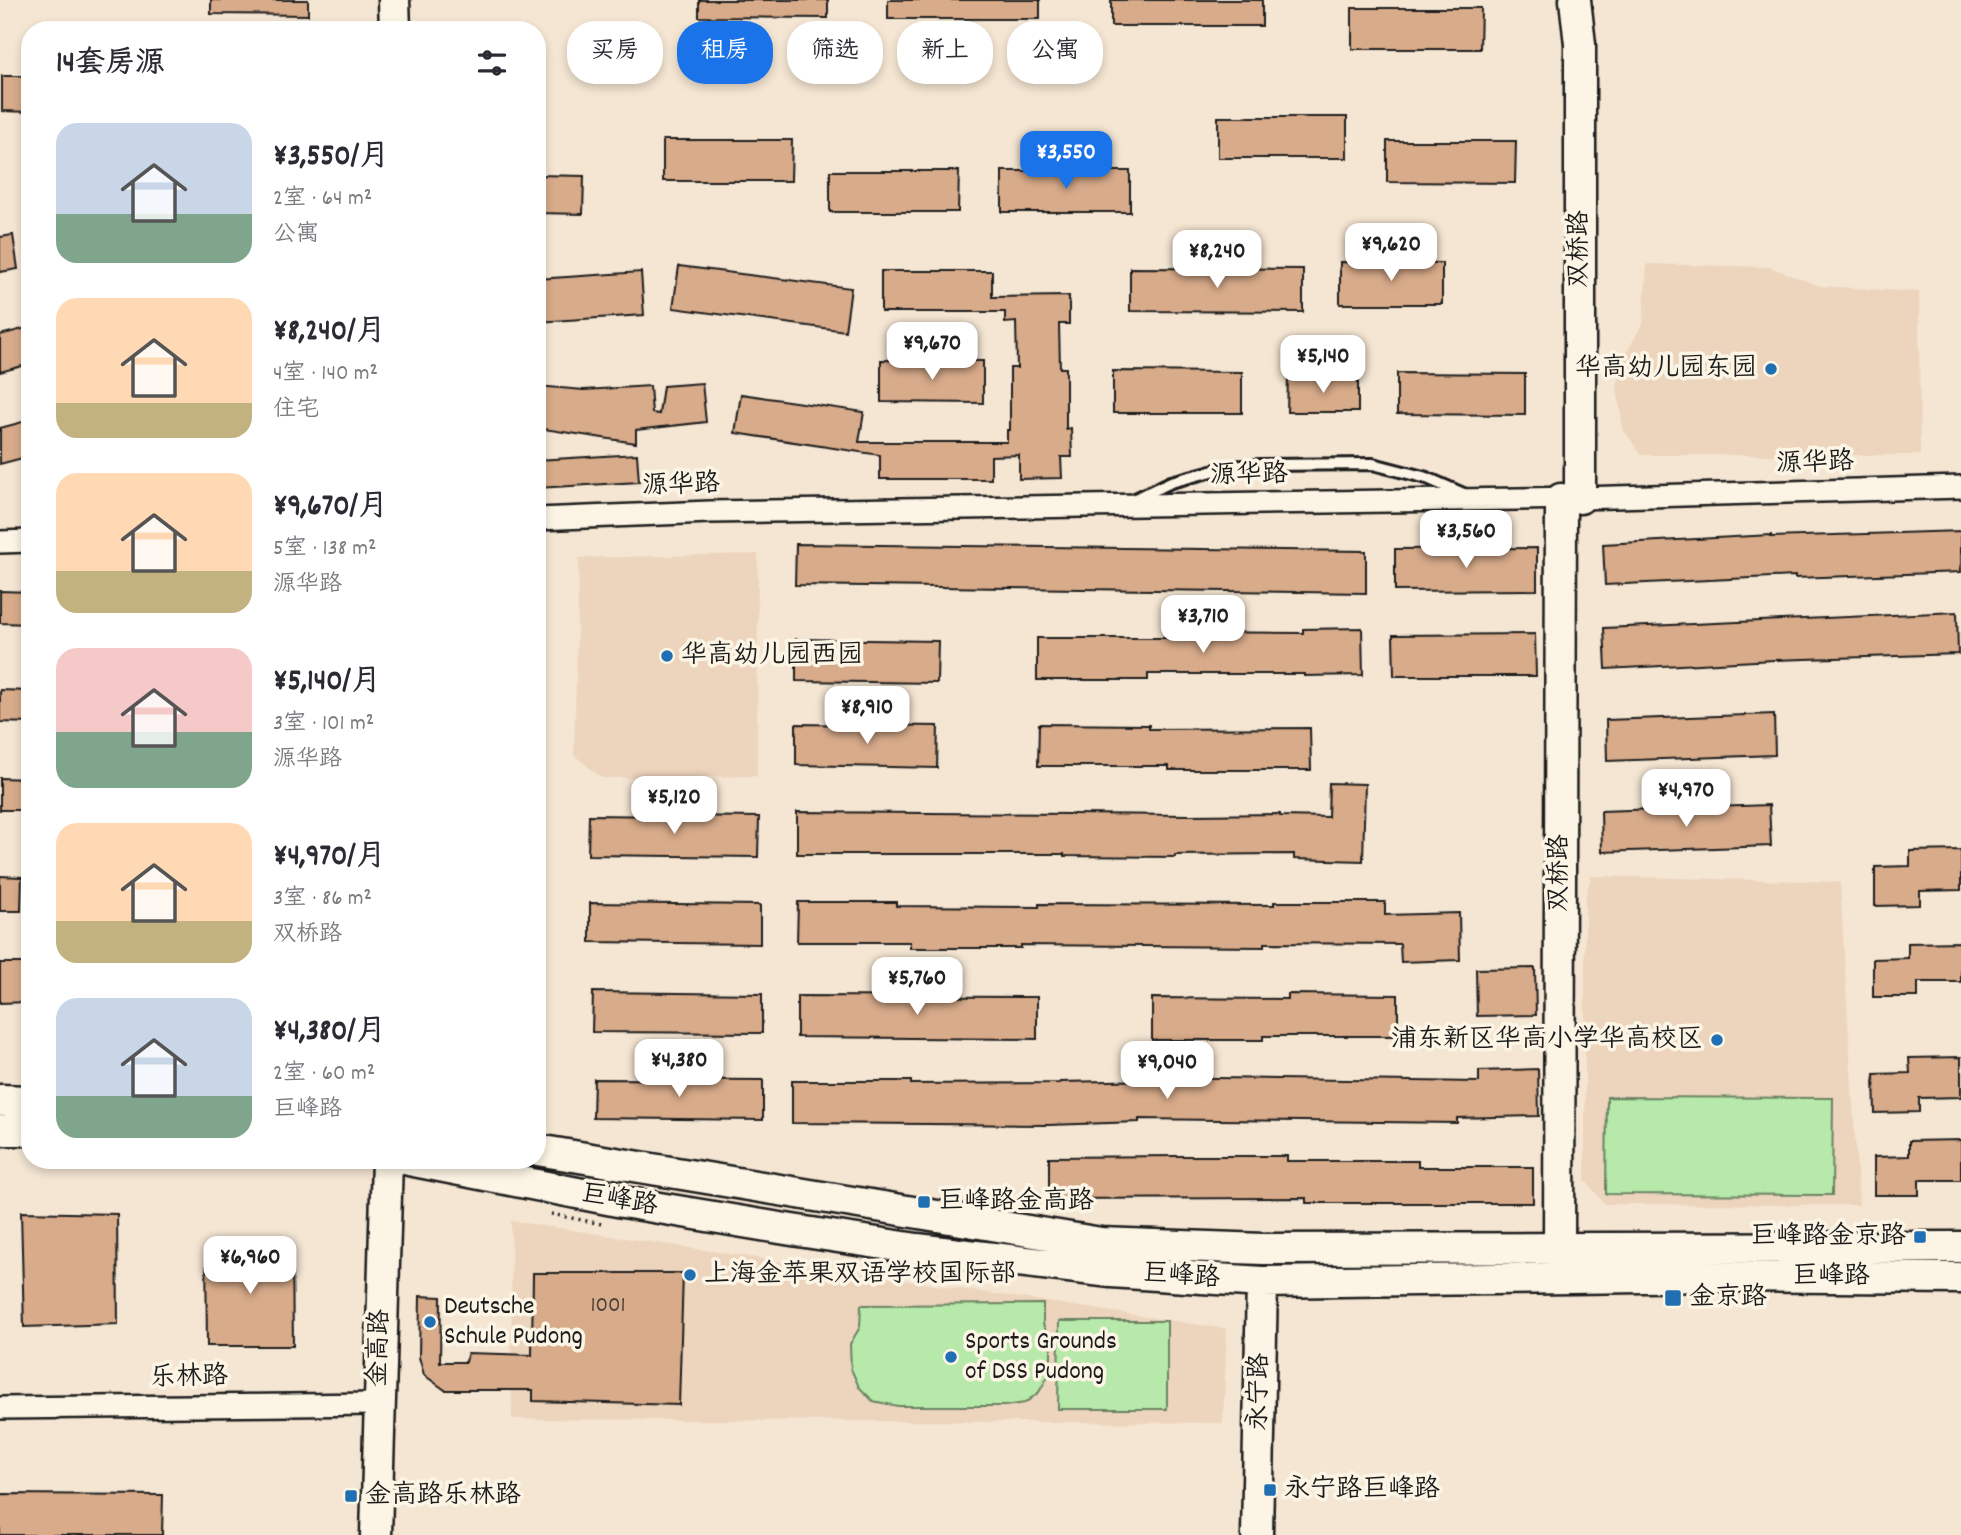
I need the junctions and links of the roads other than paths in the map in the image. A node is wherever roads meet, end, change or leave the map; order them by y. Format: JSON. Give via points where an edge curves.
{"nodes":[{"id":1,"x":394,"y":0,"type":"edge"},
{"id":2,"x":1575,"y":0,"type":"edge"},
{"id":3,"x":395,"y":21,"type":"edge"},
{"id":4,"x":1961,"y":487,"type":"edge"},
{"id":5,"x":1571,"y":499,"type":"junction"},
{"id":6,"x":1478,"y":500,"type":"junction"},
{"id":7,"x":1119,"y":506,"type":"junction"},
{"id":8,"x":546,"y":519,"type":"edge"},
{"id":9,"x":21,"y":541,"type":"edge"},
{"id":10,"x":0,"y":542,"type":"edge"},
{"id":11,"x":0,"y":1100,"type":"edge"},
{"id":12,"x":21,"y":1101,"type":"edge"},
{"id":13,"x":0,"y":1130,"type":"edge"},
{"id":14,"x":21,"y":1130,"type":"edge"},
{"id":15,"x":546,"y":1151,"type":"edge"},
{"id":16,"x":387,"y":1169,"type":"edge"},
{"id":17,"x":455,"y":1169,"type":"edge"},
{"id":18,"x":1961,"y":1247,"type":"edge"},
{"id":19,"x":1559,"y":1248,"type":"junction"},
{"id":20,"x":1263,"y":1250,"type":"junction"},
{"id":21,"x":1961,"y":1278,"type":"edge"},
{"id":22,"x":1262,"y":1282,"type":"junction"},
{"id":23,"x":378,"y":1404,"type":"junction"},
{"id":24,"x":0,"y":1408,"type":"edge"},
{"id":25,"x":376,"y":1535,"type":"edge"},
{"id":26,"x":1258,"y":1535,"type":"edge"}],
"edges":[{"from":1,"to":3,"type":"main road"},
{"from":2,"to":5,"type":"main road","name":"双桥路","via":[[1580,44]]},
{"from":4,"to":5,"type":"street","name":"源华路"},
{"from":5,"to":6,"type":"street","name":"源华路"},
{"from":5,"to":19,"type":"main road","name":"双桥路"},
{"from":6,"to":7,"type":"street","name":"源华路"},
{"from":6,"to":7,"type":"lane","via":[[1427,478],[1373,464],[1260,465],[1227,467],[1171,482]]},
{"from":7,"to":8,"type":"street","name":"源华路"},
{"from":9,"to":10,"type":"street"},
{"from":11,"to":12,"type":"main road"},
{"from":13,"to":14,"type":"main road"},
{"from":15,"to":20,"type":"main road","name":"巨峰路","via":[[1101,1243]]},
{"from":16,"to":23,"type":"main road","name":"金高路"},
{"from":17,"to":22,"type":"main road","name":"巨峰路","via":[[623,1202],[917,1249],[1111,1272]]},
{"from":18,"to":19,"type":"main road","name":"巨峰路"},
{"from":19,"to":20,"type":"main road","name":"巨峰路"},
{"from":20,"to":22,"type":"street","name":"永宁路"},
{"from":21,"to":22,"type":"main road","name":"巨峰路"},
{"from":22,"to":26,"type":"main road","name":"永宁路"},
{"from":23,"to":24,"type":"street","name":"乐林路"},
{"from":23,"to":25,"type":"main road","name":"金高路"}]}
